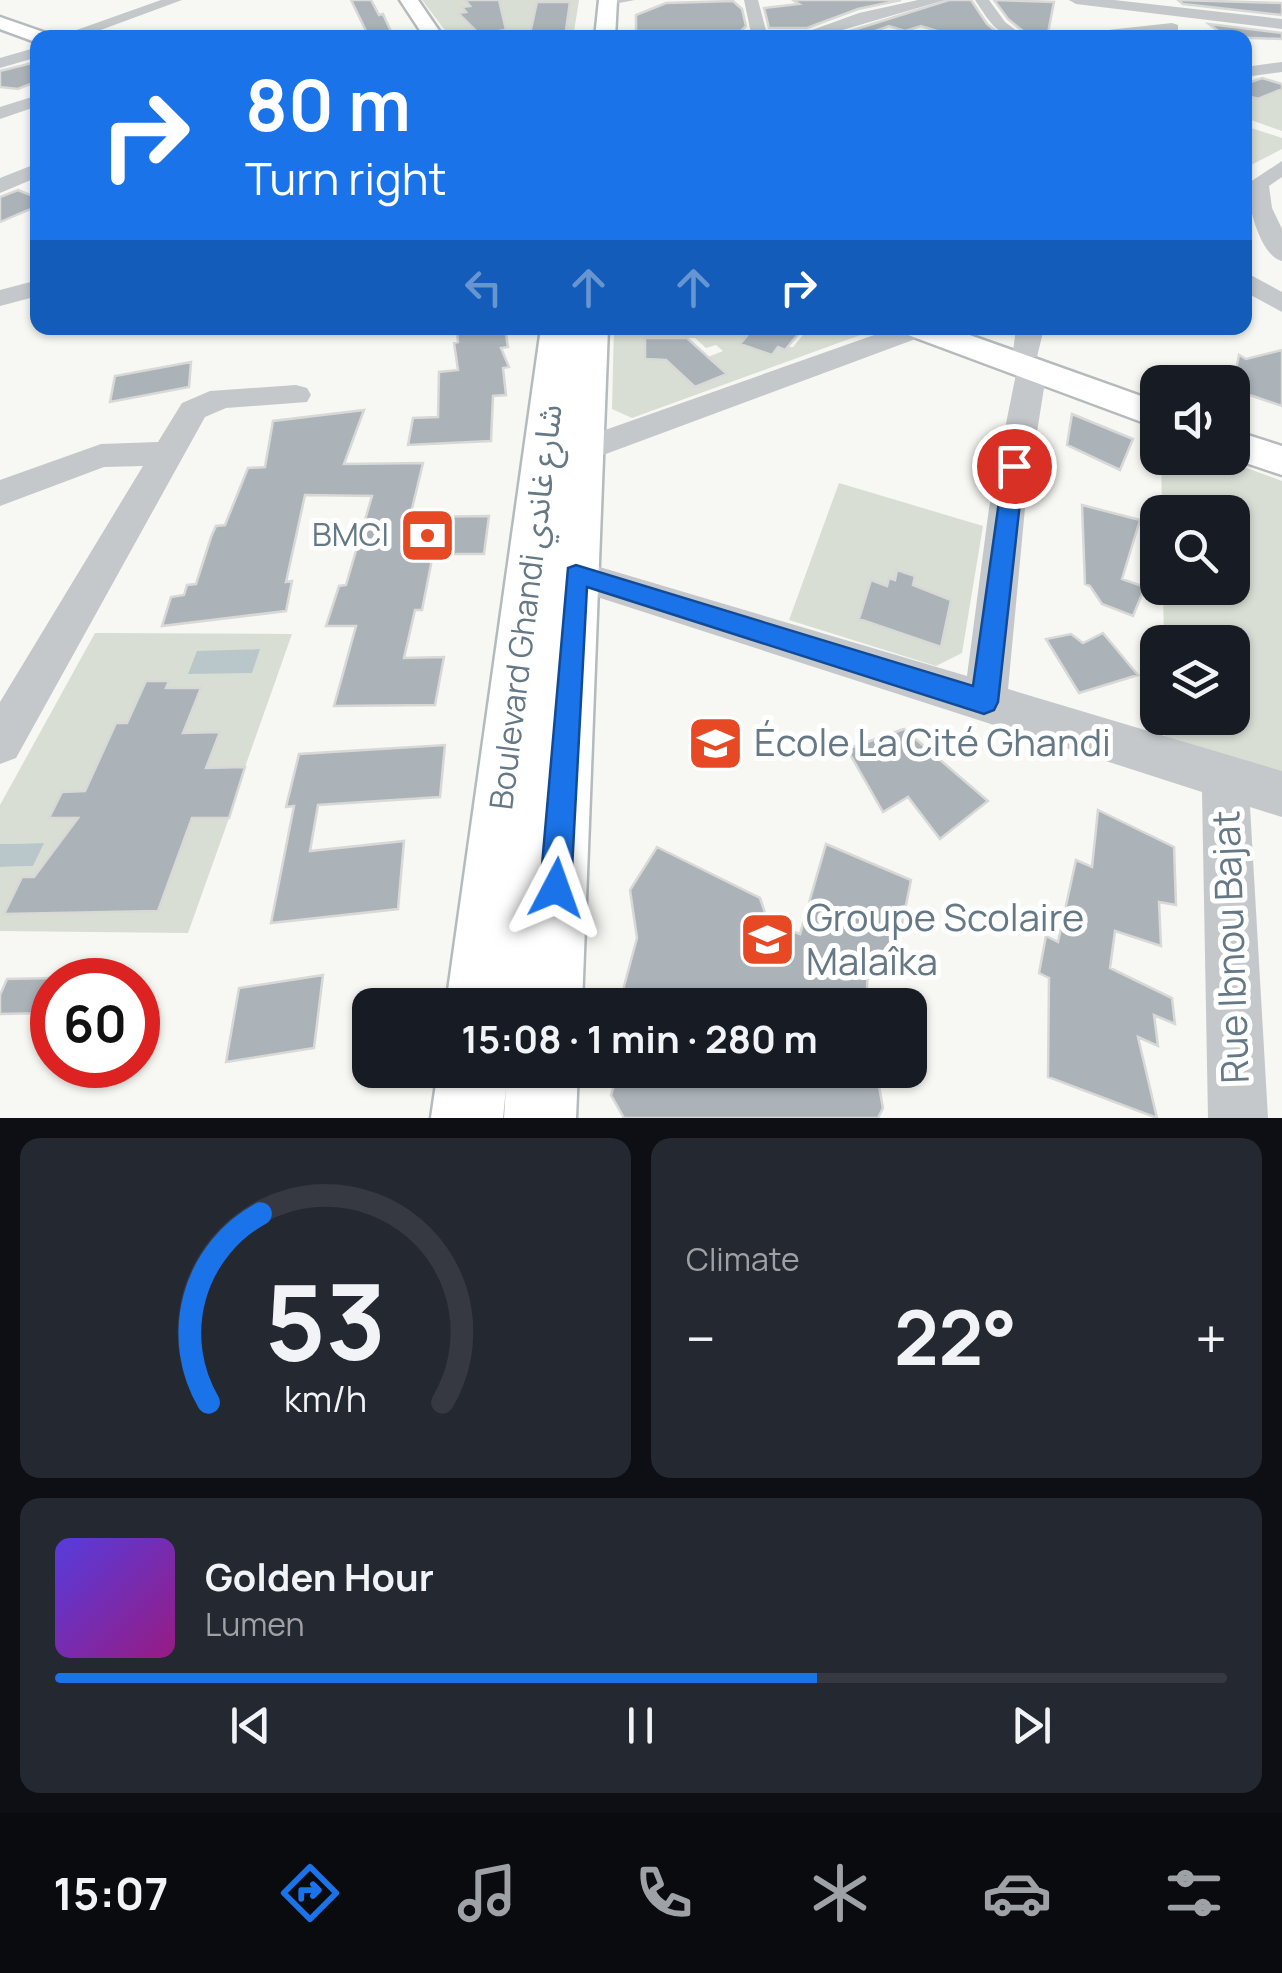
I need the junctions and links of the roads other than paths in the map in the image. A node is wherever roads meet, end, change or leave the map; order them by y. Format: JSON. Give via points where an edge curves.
{"nodes":[{"id":1,"x":175,"y":0,"type":"edge"},
{"id":2,"x":392,"y":0,"type":"edge"},
{"id":3,"x":409,"y":0,"type":"edge"},
{"id":4,"x":608,"y":0,"type":"edge"},
{"id":5,"x":628,"y":0,"type":"edge"},
{"id":6,"x":751,"y":0,"type":"edge"},
{"id":7,"x":938,"y":0,"type":"edge"},
{"id":8,"x":982,"y":0,"type":"edge"},
{"id":9,"x":1076,"y":0,"type":"edge"},
{"id":10,"x":0,"y":23,"type":"edge"},
{"id":11,"x":842,"y":23,"type":"junction"},
{"id":12,"x":1276,"y":23,"type":"edge"},
{"id":13,"x":86,"y":30,"type":"edge"},
{"id":14,"x":413,"y":30,"type":"edge"},
{"id":15,"x":430,"y":30,"type":"edge"},
{"id":16,"x":606,"y":30,"type":"edge"},
{"id":17,"x":758,"y":30,"type":"edge"},
{"id":18,"x":821,"y":30,"type":"edge"},
{"id":19,"x":865,"y":30,"type":"edge"},
{"id":20,"x":1007,"y":30,"type":"edge"},
{"id":21,"x":1191,"y":30,"type":"edge"},
{"id":22,"x":0,"y":32,"type":"edge"},
{"id":23,"x":30,"y":34,"type":"edge"},
{"id":24,"x":30,"y":45,"type":"edge"},
{"id":25,"x":30,"y":52,"type":"edge"},
{"id":26,"x":0,"y":64,"type":"edge"},
{"id":27,"x":1282,"y":68,"type":"edge"},
{"id":28,"x":1252,"y":71,"type":"edge"},
{"id":29,"x":30,"y":103,"type":"edge"},
{"id":30,"x":0,"y":113,"type":"edge"},
{"id":31,"x":1282,"y":167,"type":"edge"},
{"id":32,"x":30,"y":173,"type":"edge"},
{"id":33,"x":0,"y":186,"type":"edge"},
{"id":34,"x":1282,"y":254,"type":"edge"},
{"id":35,"x":1252,"y":285,"type":"edge"},
{"id":36,"x":30,"y":290,"type":"edge"},
{"id":37,"x":0,"y":298,"type":"edge"},
{"id":38,"x":1282,"y":304,"type":"edge"},
{"id":39,"x":557,"y":335,"type":"edge"},
{"id":40,"x":590,"y":335,"type":"edge"},
{"id":41,"x":901,"y":335,"type":"edge"},
{"id":42,"x":957,"y":335,"type":"edge"},
{"id":43,"x":984,"y":335,"type":"edge"},
{"id":44,"x":1030,"y":349,"type":"edge"},
{"id":45,"x":1140,"y":391,"type":"edge"},
{"id":46,"x":296,"y":396,"type":"dead end"},
{"id":47,"x":1140,"y":407,"type":"edge"},
{"id":48,"x":1250,"y":431,"type":"edge"},
{"id":49,"x":1282,"y":443,"type":"edge"},
{"id":50,"x":1250,"y":449,"type":"edge"},
{"id":51,"x":583,"y":450,"type":"junction"},
{"id":52,"x":168,"y":453,"type":"junction"},
{"id":53,"x":1282,"y":461,"type":"edge"},
{"id":54,"x":0,"y":493,"type":"edge"},
{"id":55,"x":576,"y":575,"type":"junction"},
{"id":56,"x":984,"y":702,"type":"junction"},
{"id":57,"x":0,"y":743,"type":"edge"},
{"id":58,"x":1224,"y":776,"type":"junction"},
{"id":59,"x":1282,"y":794,"type":"edge"},
{"id":60,"x":482,"y":988,"type":"edge"},
{"id":61,"x":549,"y":988,"type":"edge"},
{"id":62,"x":470,"y":1088,"type":"edge"},
{"id":63,"x":542,"y":1088,"type":"edge"},
{"id":64,"x":467,"y":1118,"type":"edge"},
{"id":65,"x":540,"y":1118,"type":"edge"},
{"id":66,"x":1238,"y":1118,"type":"edge"}],
"edges":[{"from":1,"to":13,"type":"street"},
{"from":2,"to":14,"type":"main road"},
{"from":3,"to":15,"type":"main road"},
{"from":4,"to":5,"type":"street"},
{"from":4,"to":16,"type":"main road"},
{"from":6,"to":17,"type":"street"},
{"from":7,"to":11,"type":"street"},
{"from":8,"to":20,"type":"street"},
{"from":9,"to":12,"type":"street"},
{"from":10,"to":23,"type":"main road"},
{"from":11,"to":18,"type":"street"},
{"from":11,"to":19,"type":"street"},
{"from":12,"to":21,"type":"street"},
{"from":22,"to":24,"type":"main road"},
{"from":25,"to":26,"type":"street"},
{"from":27,"to":28,"type":"street"},
{"from":29,"to":30,"type":"street"},
{"from":31,"to":34,"type":"street","via":[[1258,184],[1257,196]]},
{"from":32,"to":33,"type":"street"},
{"from":35,"to":38,"type":"street"},
{"from":36,"to":37,"type":"street"},
{"from":39,"to":60,"type":"main road","name":"Boulevard Ghandi شارع غاندي"},
{"from":40,"to":51,"type":"main road","name":"Boulevard Ghandi شارع غاندي"},
{"from":41,"to":51,"type":"street"},
{"from":42,"to":44,"type":"main road"},
{"from":43,"to":44,"type":"main road"},
{"from":44,"to":45,"type":"main road"},
{"from":44,"to":47,"type":"main road"},
{"from":44,"to":56,"type":"street"},
{"from":46,"to":52,"type":"street","via":[[221,398],[200,405]]},
{"from":48,"to":49,"type":"main road"},
{"from":50,"to":53,"type":"main road"},
{"from":51,"to":55,"type":"main road","name":"Boulevard Ghandi شارع غاندي"},
{"from":52,"to":54,"type":"street","via":[[101,456]]},
{"from":52,"to":57,"type":"street"},
{"from":55,"to":56,"type":"street"},
{"from":55,"to":61,"type":"main road","name":"Boulevard Ghandi شارع غاندي"},
{"from":56,"to":58,"type":"street"},
{"from":58,"to":59,"type":"street"},
{"from":58,"to":66,"type":"street","name":"Rue Ibnou Bajat"},
{"from":62,"to":64,"type":"main road"},
{"from":63,"to":65,"type":"main road"}]}
